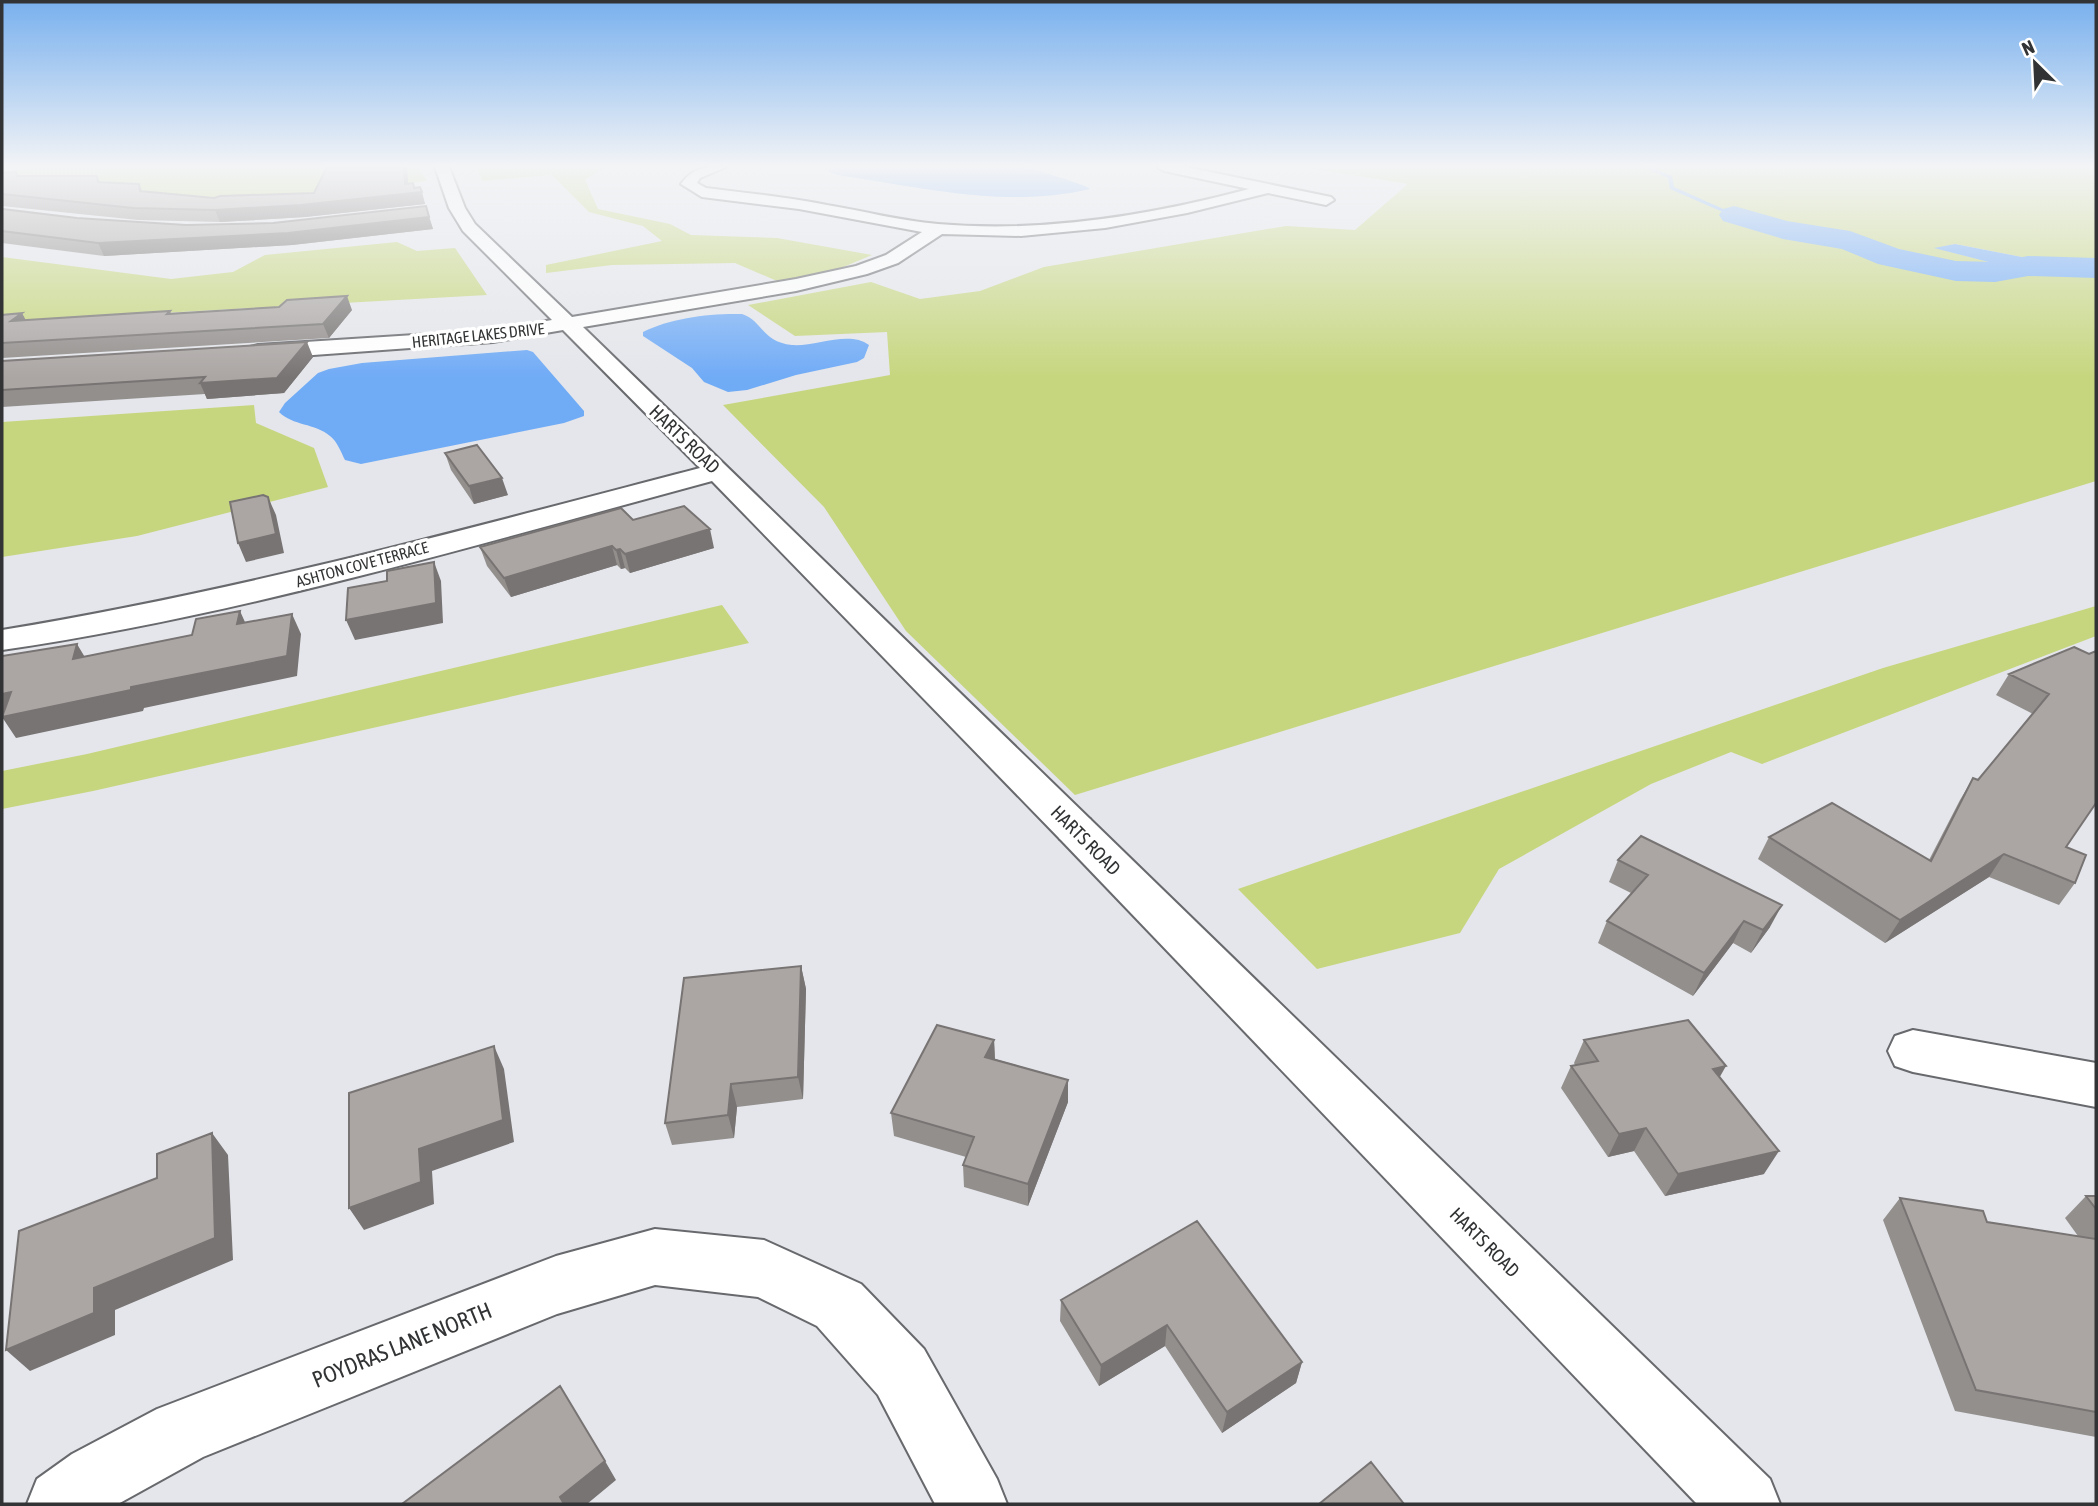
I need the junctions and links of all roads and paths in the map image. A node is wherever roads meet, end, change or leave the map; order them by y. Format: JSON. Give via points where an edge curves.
{"nodes":[{"id":1,"x":479,"y":237,"type":"edge"},
{"id":2,"x":926,"y":237,"type":"edge"},
{"id":3,"x":568,"y":325,"type":"junction"},
{"id":4,"x":237,"y":354,"type":"edge"},
{"id":5,"x":718,"y":471,"type":"junction"},
{"id":6,"x":2,"y":640,"type":"edge"},
{"id":7,"x":1913,"y":1051,"type":"dead end"},
{"id":8,"x":2096,"y":1085,"type":"edge"},
{"id":9,"x":62,"y":1504,"type":"edge"},
{"id":10,"x":972,"y":1504,"type":"edge"},
{"id":11,"x":1745,"y":1504,"type":"edge"}],
"edges":[{"from":1,"to":3,"type":"street","name":"HARTS ROAD"},
{"from":2,"to":3,"type":"street","name":"HERITAGE LAKES DRIVE","via":[[892,259],[828,279]]},
{"from":3,"to":4,"type":"street","name":"HERITAGE LAKES DRIVE","via":[[458,339]]},
{"from":3,"to":5,"type":"street","name":"HARTS ROAD"},
{"from":5,"to":6,"type":"street","name":"ASHTON COVE TERRACE","via":[[257,592]]},
{"from":5,"to":11,"type":"street","name":"HARTS ROAD"},
{"from":7,"to":8,"type":"street"},
{"from":9,"to":10,"type":"street","name":"POYDRAS LANE NORTH","via":[[96,1478],[181,1433],[556,1284],[654,1257],[764,1269],[839,1305],[901,1372]]}]}
